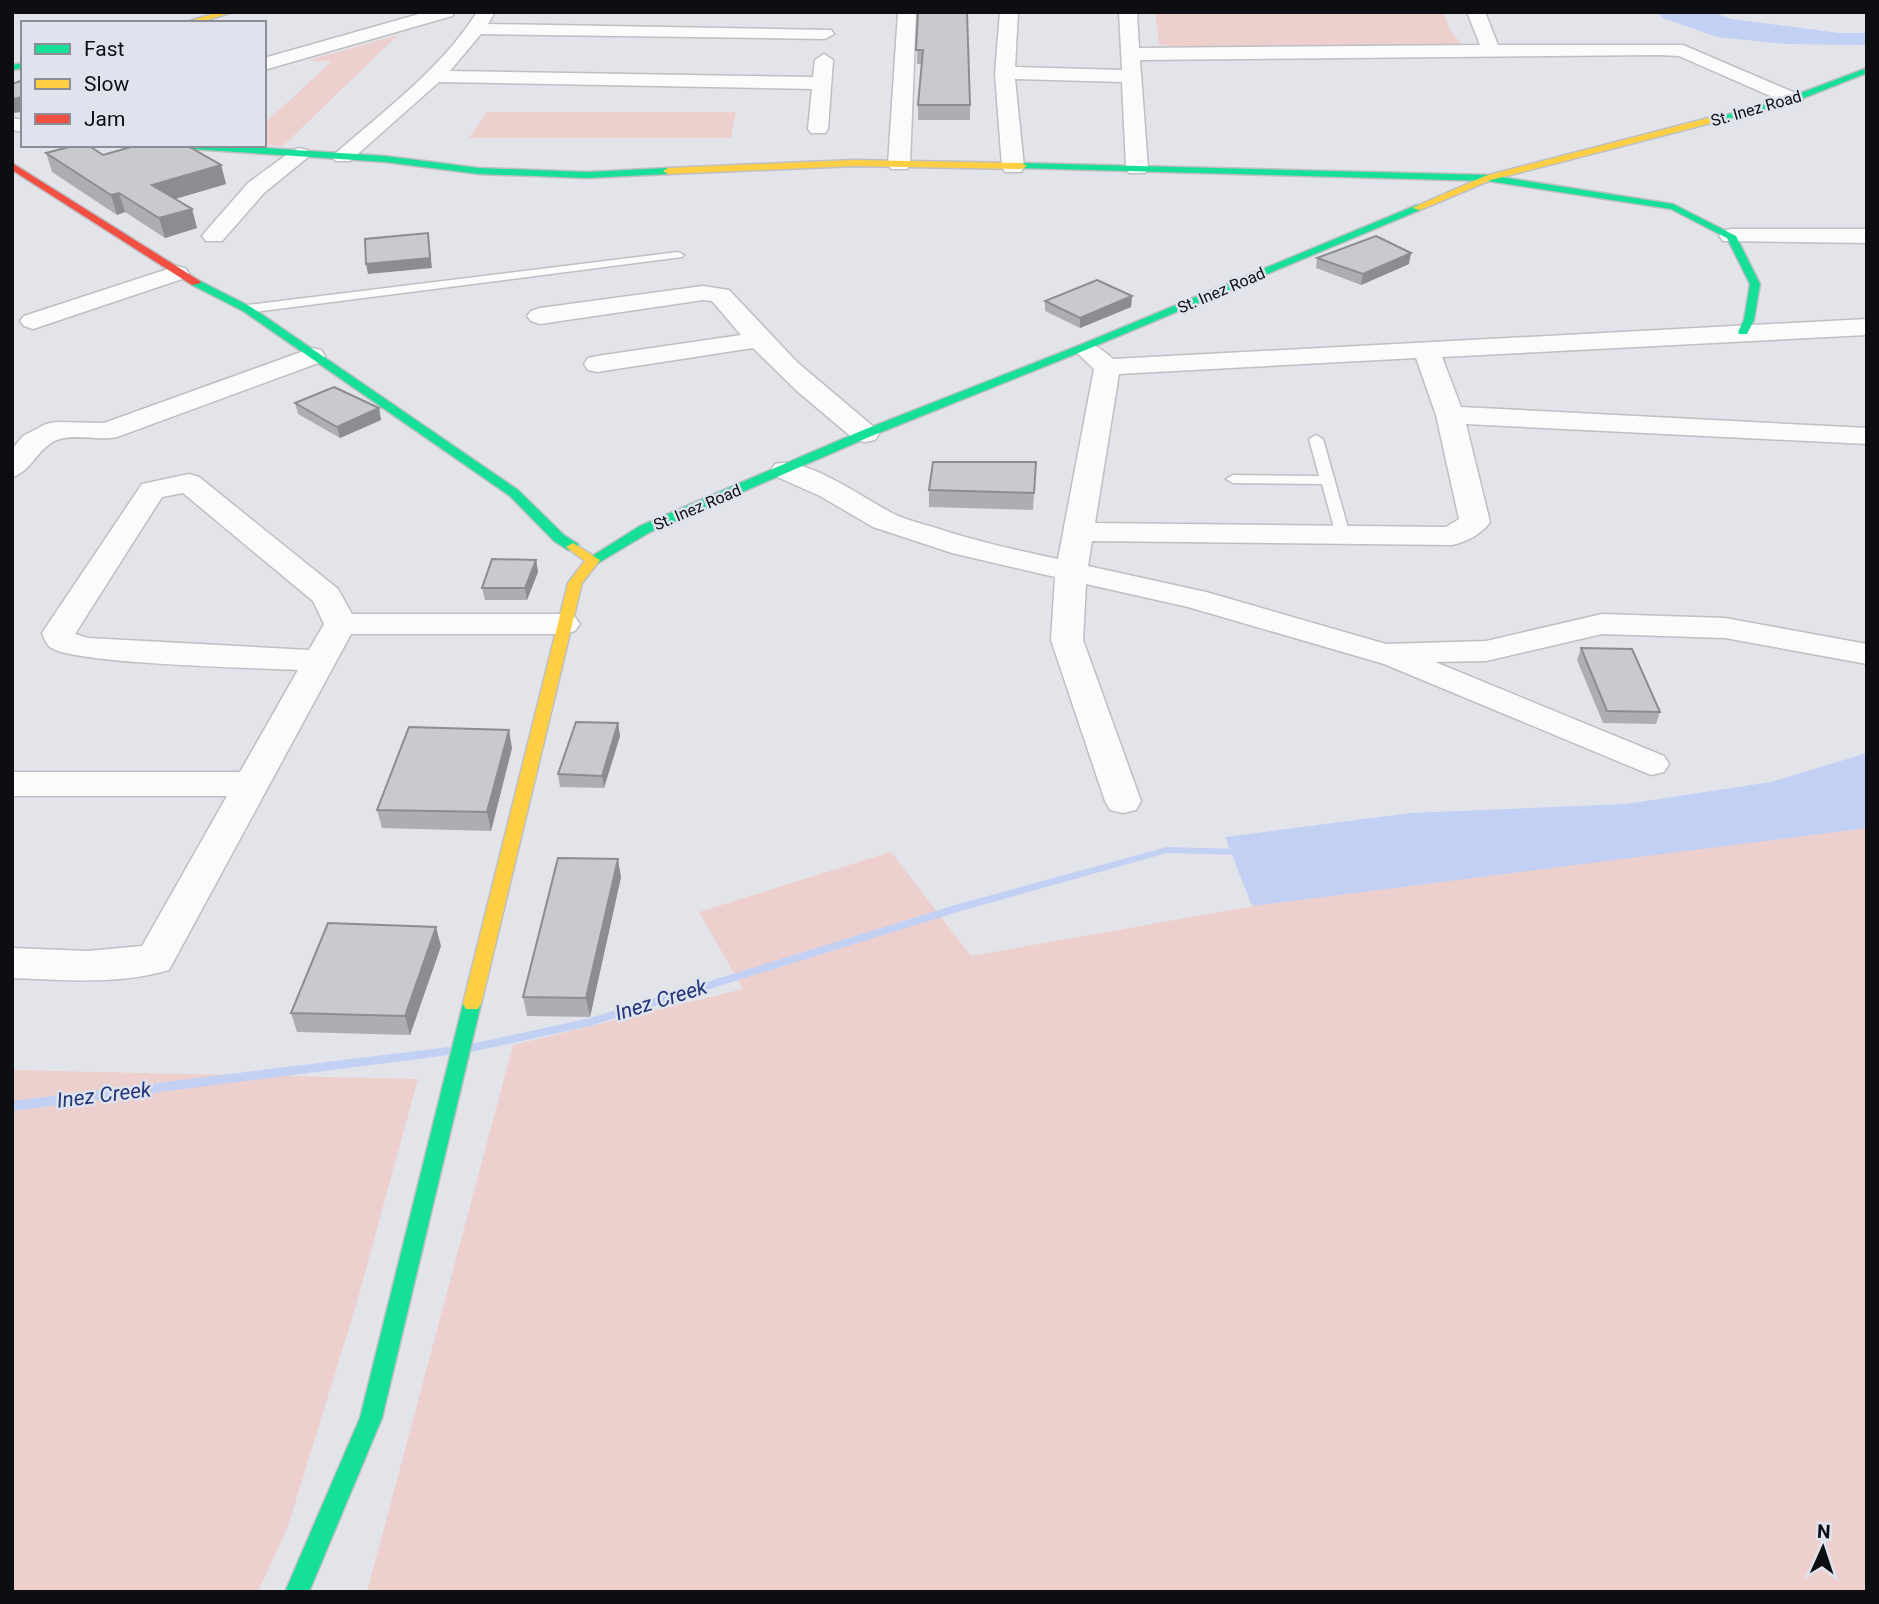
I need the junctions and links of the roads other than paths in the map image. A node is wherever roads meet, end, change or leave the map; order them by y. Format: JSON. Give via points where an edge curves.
{"nodes":[{"id":1,"x":209,"y":12,"type":"edge"},
{"id":2,"x":229,"y":12,"type":"edge"},
{"id":3,"x":446,"y":12,"type":"edge"},
{"id":4,"x":827,"y":12,"type":"edge"},
{"id":5,"x":906,"y":12,"type":"edge"},
{"id":6,"x":1009,"y":12,"type":"edge"},
{"id":7,"x":1128,"y":12,"type":"edge"},
{"id":8,"x":1476,"y":12,"type":"edge"},
{"id":9,"x":175,"y":21,"type":"edge"},
{"id":10,"x":195,"y":21,"type":"edge"},
{"id":11,"x":481,"y":21,"type":"edge"},
{"id":12,"x":825,"y":34,"type":"junction"},
{"id":13,"x":1492,"y":52,"type":"junction"},
{"id":14,"x":1132,"y":54,"type":"junction"},
{"id":15,"x":266,"y":63,"type":"edge"},
{"id":16,"x":1867,"y":70,"type":"edge"},
{"id":17,"x":1005,"y":73,"type":"junction"},
{"id":18,"x":433,"y":76,"type":"junction"},
{"id":19,"x":1130,"y":76,"type":"junction"},
{"id":20,"x":822,"y":83,"type":"junction"},
{"id":21,"x":1793,"y":99,"type":"junction"},
{"id":22,"x":818,"y":129,"type":"dead end"},
{"id":23,"x":204,"y":147,"type":"edge"},
{"id":24,"x":300,"y":154,"type":"junction"},
{"id":25,"x":343,"y":157,"type":"junction"},
{"id":26,"x":899,"y":164,"type":"junction"},
{"id":27,"x":12,"y":166,"type":"edge"},
{"id":28,"x":1013,"y":167,"type":"junction"},
{"id":29,"x":1138,"y":168,"type":"junction"},
{"id":30,"x":1488,"y":178,"type":"junction"},
{"id":31,"x":214,"y":236,"type":"dead end"},
{"id":32,"x":1731,"y":236,"type":"junction"},
{"id":33,"x":1867,"y":236,"type":"edge"},
{"id":34,"x":678,"y":255,"type":"dead end"},
{"id":35,"x":177,"y":272,"type":"junction"},
{"id":36,"x":247,"y":309,"type":"junction"},
{"id":37,"x":540,"y":316,"type":"dead end"},
{"id":38,"x":33,"y":321,"type":"dead end"},
{"id":39,"x":1867,"y":327,"type":"edge"},
{"id":40,"x":1743,"y":332,"type":"junction"},
{"id":41,"x":757,"y":340,"type":"junction"},
{"id":42,"x":1084,"y":347,"type":"junction"},
{"id":43,"x":1426,"y":349,"type":"junction"},
{"id":44,"x":312,"y":356,"type":"junction"},
{"id":45,"x":597,"y":364,"type":"dead end"},
{"id":46,"x":1107,"y":367,"type":"junction"},
{"id":47,"x":1450,"y":415,"type":"junction"},
{"id":48,"x":864,"y":434,"type":"junction"},
{"id":49,"x":1867,"y":436,"type":"edge"},
{"id":50,"x":1316,"y":439,"type":"dead end"},
{"id":51,"x":12,"y":468,"type":"edge"},
{"id":52,"x":785,"y":470,"type":"junction"},
{"id":53,"x":1233,"y":479,"type":"dead end"},
{"id":54,"x":1328,"y":480,"type":"junction"},
{"id":55,"x":1077,"y":532,"type":"junction"},
{"id":56,"x":1343,"y":535,"type":"junction"},
{"id":57,"x":593,"y":559,"type":"junction"},
{"id":58,"x":1071,"y":573,"type":"junction"},
{"id":59,"x":340,"y":624,"type":"junction"},
{"id":60,"x":564,"y":624,"type":"junction"},
{"id":61,"x":1385,"y":654,"type":"junction"},
{"id":62,"x":1867,"y":654,"type":"edge"},
{"id":63,"x":318,"y":661,"type":"junction"},
{"id":64,"x":1651,"y":764,"type":"dead end"},
{"id":65,"x":12,"y":784,"type":"edge"},
{"id":66,"x":253,"y":784,"type":"junction"},
{"id":67,"x":1123,"y":801,"type":"dead end"},
{"id":68,"x":12,"y":963,"type":"edge"},
{"id":69,"x":297,"y":1592,"type":"edge"}],
"edges":[{"from":1,"to":9,"type":"main road"},
{"from":2,"to":10,"type":"main road"},
{"from":3,"to":15,"type":"street"},
{"from":4,"to":12,"type":"street"},
{"from":5,"to":26,"type":"street"},
{"from":6,"to":17,"type":"street"},
{"from":7,"to":14,"type":"street"},
{"from":8,"to":13,"type":"street"},
{"from":11,"to":12,"type":"street"},
{"from":11,"to":18,"type":"street"},
{"from":12,"to":20,"type":"street"},
{"from":13,"to":14,"type":"street"},
{"from":13,"to":21,"type":"street","via":[[1683,51]]},
{"from":14,"to":19,"type":"street"},
{"from":16,"to":21,"type":"main road","name":"St. Inez Road"},
{"from":17,"to":19,"type":"street"},
{"from":17,"to":28,"type":"street"},
{"from":18,"to":20,"type":"street"},
{"from":18,"to":25,"type":"street"},
{"from":19,"to":29,"type":"street"},
{"from":20,"to":22,"type":"street"},
{"from":21,"to":30,"type":"main road","name":"St. Inez Road"},
{"from":23,"to":24,"type":"main road"},
{"from":24,"to":25,"type":"main road"},
{"from":24,"to":31,"type":"street","via":[[256,188]]},
{"from":25,"to":26,"type":"main road","via":[[479,171],[587,174]]},
{"from":26,"to":28,"type":"main road"},
{"from":27,"to":35,"type":"main road"},
{"from":28,"to":29,"type":"main road"},
{"from":29,"to":30,"type":"main road"},
{"from":30,"to":32,"type":"main road","via":[[1673,207]]},
{"from":30,"to":42,"type":"main road","name":"St. Inez Road"},
{"from":32,"to":33,"type":"street"},
{"from":32,"to":40,"type":"main road","via":[[1755,284]]},
{"from":34,"to":36,"type":"lane"},
{"from":35,"to":36,"type":"main road"},
{"from":35,"to":38,"type":"street"},
{"from":36,"to":44,"type":"main road"},
{"from":37,"to":41,"type":"street","via":[[712,293],[720,295]]},
{"from":39,"to":40,"type":"street"},
{"from":40,"to":43,"type":"street"},
{"from":41,"to":45,"type":"street"},
{"from":41,"to":48,"type":"street"},
{"from":42,"to":46,"type":"street"},
{"from":42,"to":48,"type":"main road","name":"St. Inez Road"},
{"from":43,"to":46,"type":"street"},
{"from":43,"to":47,"type":"street"},
{"from":44,"to":51,"type":"street","via":[[107,431],[56,430],[33,442]]},
{"from":44,"to":57,"type":"main road","via":[[514,493],[559,538]]},
{"from":46,"to":55,"type":"street"},
{"from":47,"to":49,"type":"street"},
{"from":47,"to":56,"type":"street","via":[[1475,522],[1452,536]]},
{"from":48,"to":52,"type":"main road","name":"St. Inez Road"},
{"from":50,"to":54,"type":"lane"},
{"from":52,"to":57,"type":"main road","name":"St. Inez Road","via":[[645,529]]},
{"from":52,"to":58,"type":"street","via":[[830,489],[884,521],[963,547]]},
{"from":53,"to":54,"type":"lane"},
{"from":54,"to":56,"type":"lane"},
{"from":55,"to":56,"type":"street"},
{"from":55,"to":58,"type":"street"},
{"from":57,"to":60,"type":"main road","via":[[575,583]]},
{"from":58,"to":61,"type":"street","via":[[1195,599]]},
{"from":58,"to":67,"type":"street","via":[[1068,640]]},
{"from":59,"to":60,"type":"street"},
{"from":59,"to":63,"type":"street"},
{"from":59,"to":63,"type":"street","via":[[327,596],[189,483],[152,490],[58,633],[69,645],[86,648]]},
{"from":60,"to":69,"type":"main road","via":[[371,1418]]},
{"from":61,"to":62,"type":"street","via":[[1486,651],[1602,624],[1725,628]]},
{"from":61,"to":64,"type":"street"},
{"from":63,"to":66,"type":"street"},
{"from":65,"to":66,"type":"street"},
{"from":66,"to":68,"type":"street","via":[[155,960],[89,966]]}]}
